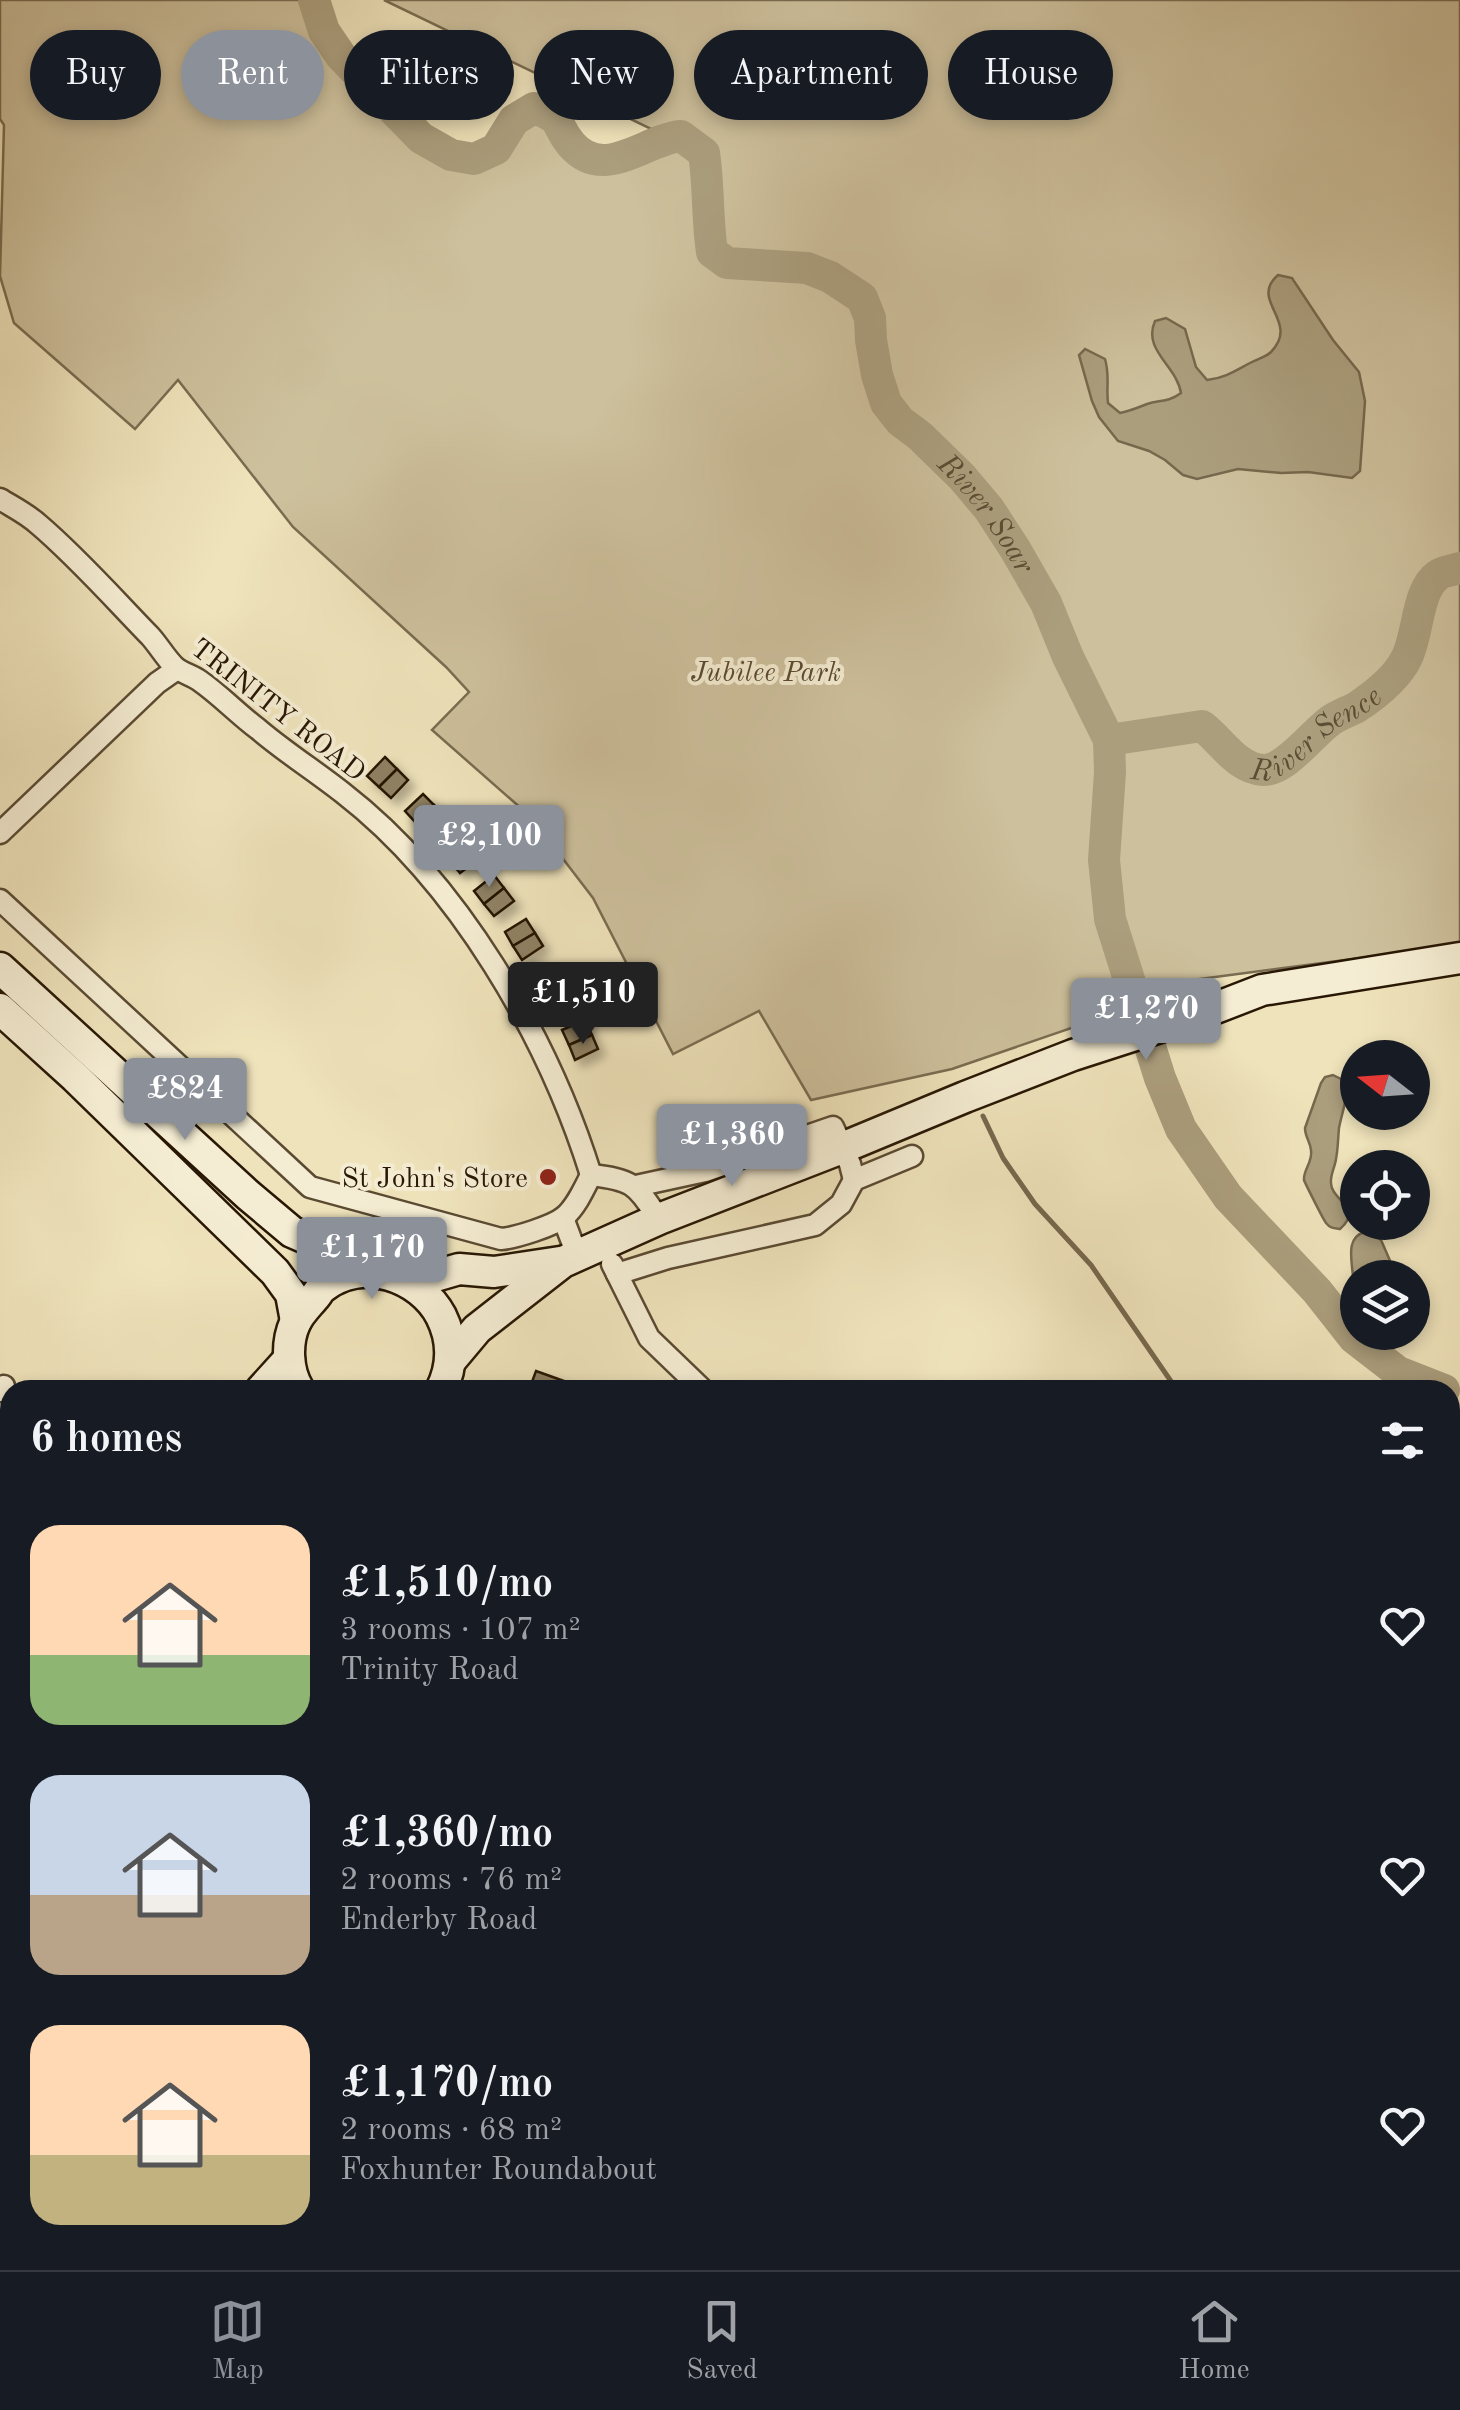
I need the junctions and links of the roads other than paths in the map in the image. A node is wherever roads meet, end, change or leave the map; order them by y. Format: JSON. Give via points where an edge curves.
{"nodes":[{"id":1,"x":0,"y":499,"type":"edge"},
{"id":2,"x":177,"y":669,"type":"junction"},
{"id":3,"x":0,"y":832,"type":"edge"},
{"id":4,"x":0,"y":900,"type":"edge"},
{"id":5,"x":1460,"y":958,"type":"edge"},
{"id":6,"x":0,"y":968,"type":"edge"},
{"id":7,"x":0,"y":1009,"type":"edge"},
{"id":8,"x":842,"y":1148,"type":"junction"},
{"id":9,"x":912,"y":1156,"type":"dead end"},
{"id":10,"x":591,"y":1175,"type":"junction"},
{"id":11,"x":854,"y":1180,"type":"junction"},
{"id":12,"x":636,"y":1186,"type":"junction"},
{"id":13,"x":563,"y":1218,"type":"junction"},
{"id":14,"x":659,"y":1219,"type":"junction"},
{"id":15,"x":581,"y":1254,"type":"junction"},
{"id":16,"x":375,"y":1272,"type":"junction"},
{"id":17,"x":617,"y":1274,"type":"junction"},
{"id":18,"x":411,"y":1283,"type":"junction"},
{"id":19,"x":296,"y":1320,"type":"junction"},
{"id":20,"x":289,"y":1359,"type":"junction"},
{"id":21,"x":451,"y":1360,"type":"junction"},
{"id":22,"x":269,"y":1380,"type":"edge"},
{"id":23,"x":294,"y":1380,"type":"edge"},
{"id":24,"x":445,"y":1380,"type":"edge"},
{"id":25,"x":693,"y":1380,"type":"edge"}],
"edges":[{"from":1,"to":2,"type":"street","name":"TRINITY ROAD","via":[[59,543]]},
{"from":2,"to":3,"type":"street"},
{"from":2,"to":10,"type":"street","name":"TRINITY ROAD","via":[[344,794],[426,875],[512,996],[540,1047]]},
{"from":4,"to":13,"type":"street","via":[[310,1188],[501,1239]]},
{"from":5,"to":8,"type":"main road","via":[[1262,990],[1073,1055]]},
{"from":6,"to":16,"type":"main road","via":[[292,1232]]},
{"from":7,"to":19,"type":"main road","via":[[275,1272],[291,1294]]},
{"from":8,"to":11,"type":"street"},
{"from":8,"to":12,"type":"street","via":[[833,1127],[706,1171]]},
{"from":8,"to":14,"type":"main road"},
{"from":9,"to":11,"type":"street"},
{"from":10,"to":12,"type":"street"},
{"from":10,"to":13,"type":"street"},
{"from":11,"to":17,"type":"street","via":[[841,1204],[815,1225]]},
{"from":12,"to":14,"type":"street"},
{"from":13,"to":15,"type":"street"},
{"from":14,"to":15,"type":"main road"},
{"from":15,"to":17,"type":"street"},
{"from":15,"to":18,"type":"main road","via":[[494,1272],[460,1269]]},
{"from":15,"to":21,"type":"main road","via":[[478,1329]]},
{"from":16,"to":18,"type":"main road"},
{"from":16,"to":19,"type":"main road","via":[[323,1287]]},
{"from":17,"to":25,"type":"street","via":[[649,1338]]},
{"from":18,"to":21,"type":"main road","via":[[434,1303],[447,1329]]},
{"from":19,"to":20,"type":"main road"},
{"from":20,"to":22,"type":"main road"},
{"from":20,"to":23,"type":"main road"},
{"from":21,"to":24,"type":"main road"}]}
